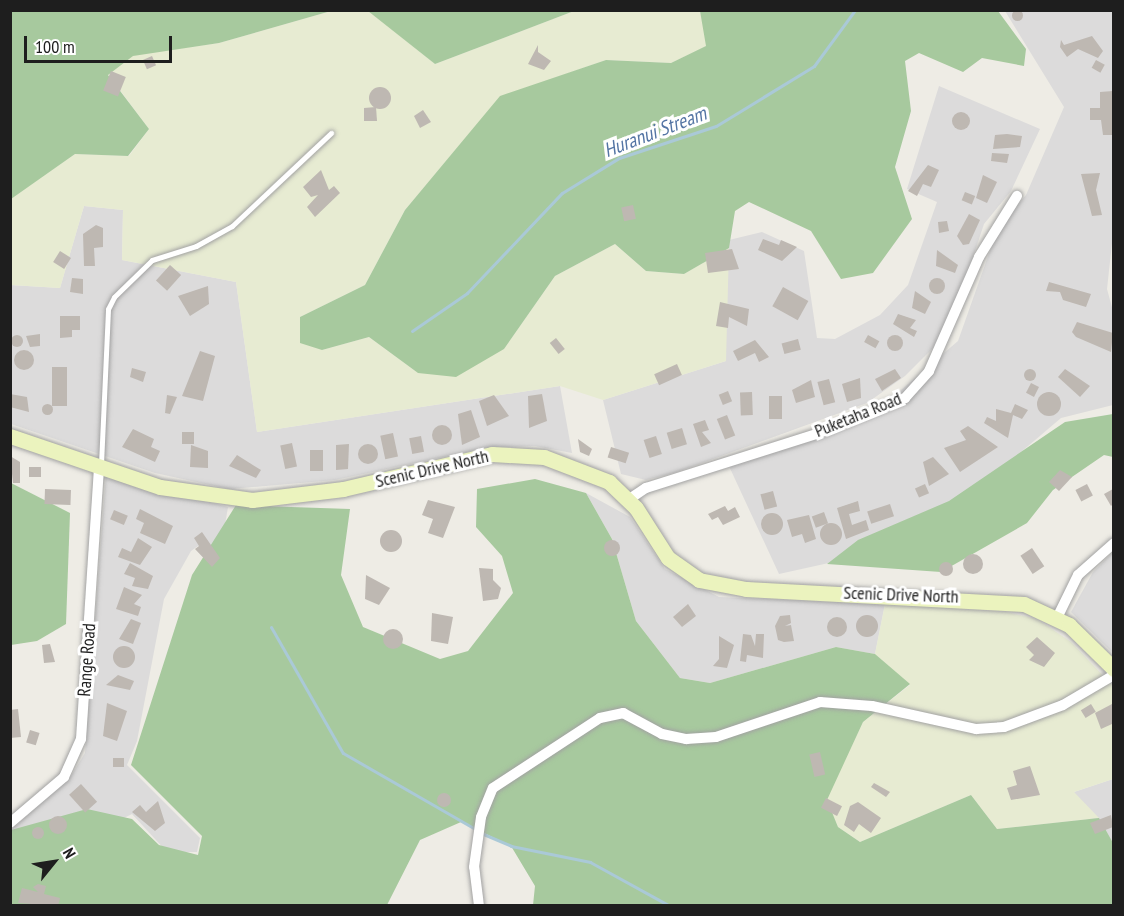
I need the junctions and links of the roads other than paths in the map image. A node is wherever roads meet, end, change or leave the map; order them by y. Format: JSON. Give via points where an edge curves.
{"nodes":[{"id":1,"x":332,"y":133,"type":"dead end"},
{"id":2,"x":1017,"y":196,"type":"dead end"},
{"id":3,"x":10,"y":436,"type":"edge"},
{"id":4,"x":99,"y":468,"type":"junction"},
{"id":5,"x":628,"y":500,"type":"junction"},
{"id":6,"x":1113,"y":543,"type":"edge"},
{"id":7,"x":1057,"y":618,"type":"junction"},
{"id":8,"x":1113,"y":669,"type":"edge"},
{"id":9,"x":1113,"y":675,"type":"edge"},
{"id":10,"x":10,"y":823,"type":"edge"},
{"id":11,"x":479,"y":906,"type":"edge"}],
"edges":[{"from":1,"to":4,"type":"lane","via":[[232,226],[204,243],[152,260],[114,297],[108,309]]},
{"from":2,"to":5,"type":"street","name":"Puketaha Road","via":[[979,257],[929,371],[905,398],[819,433],[646,488]]},
{"from":3,"to":4,"type":"main road","name":"Scenic Drive North"},
{"from":4,"to":5,"type":"main road","name":"Scenic Drive North","via":[[177,491],[252,500],[325,493],[472,458],[519,454],[582,469]]},
{"from":4,"to":10,"type":"street","name":"Range Road","via":[[81,739],[64,777]]},
{"from":5,"to":7,"type":"main road","name":"Scenic Drive North","via":[[668,558],[712,585],[976,598],[1024,604]]},
{"from":6,"to":7,"type":"street","via":[[1077,576]]},
{"from":7,"to":8,"type":"main road","name":"Scenic Drive North"},
{"from":9,"to":11,"type":"street","via":[[1063,705],[1004,727],[976,729],[872,706],[820,702],[716,736],[686,739],[662,734],[623,712],[600,718],[493,788],[481,817],[474,867]]}]}
